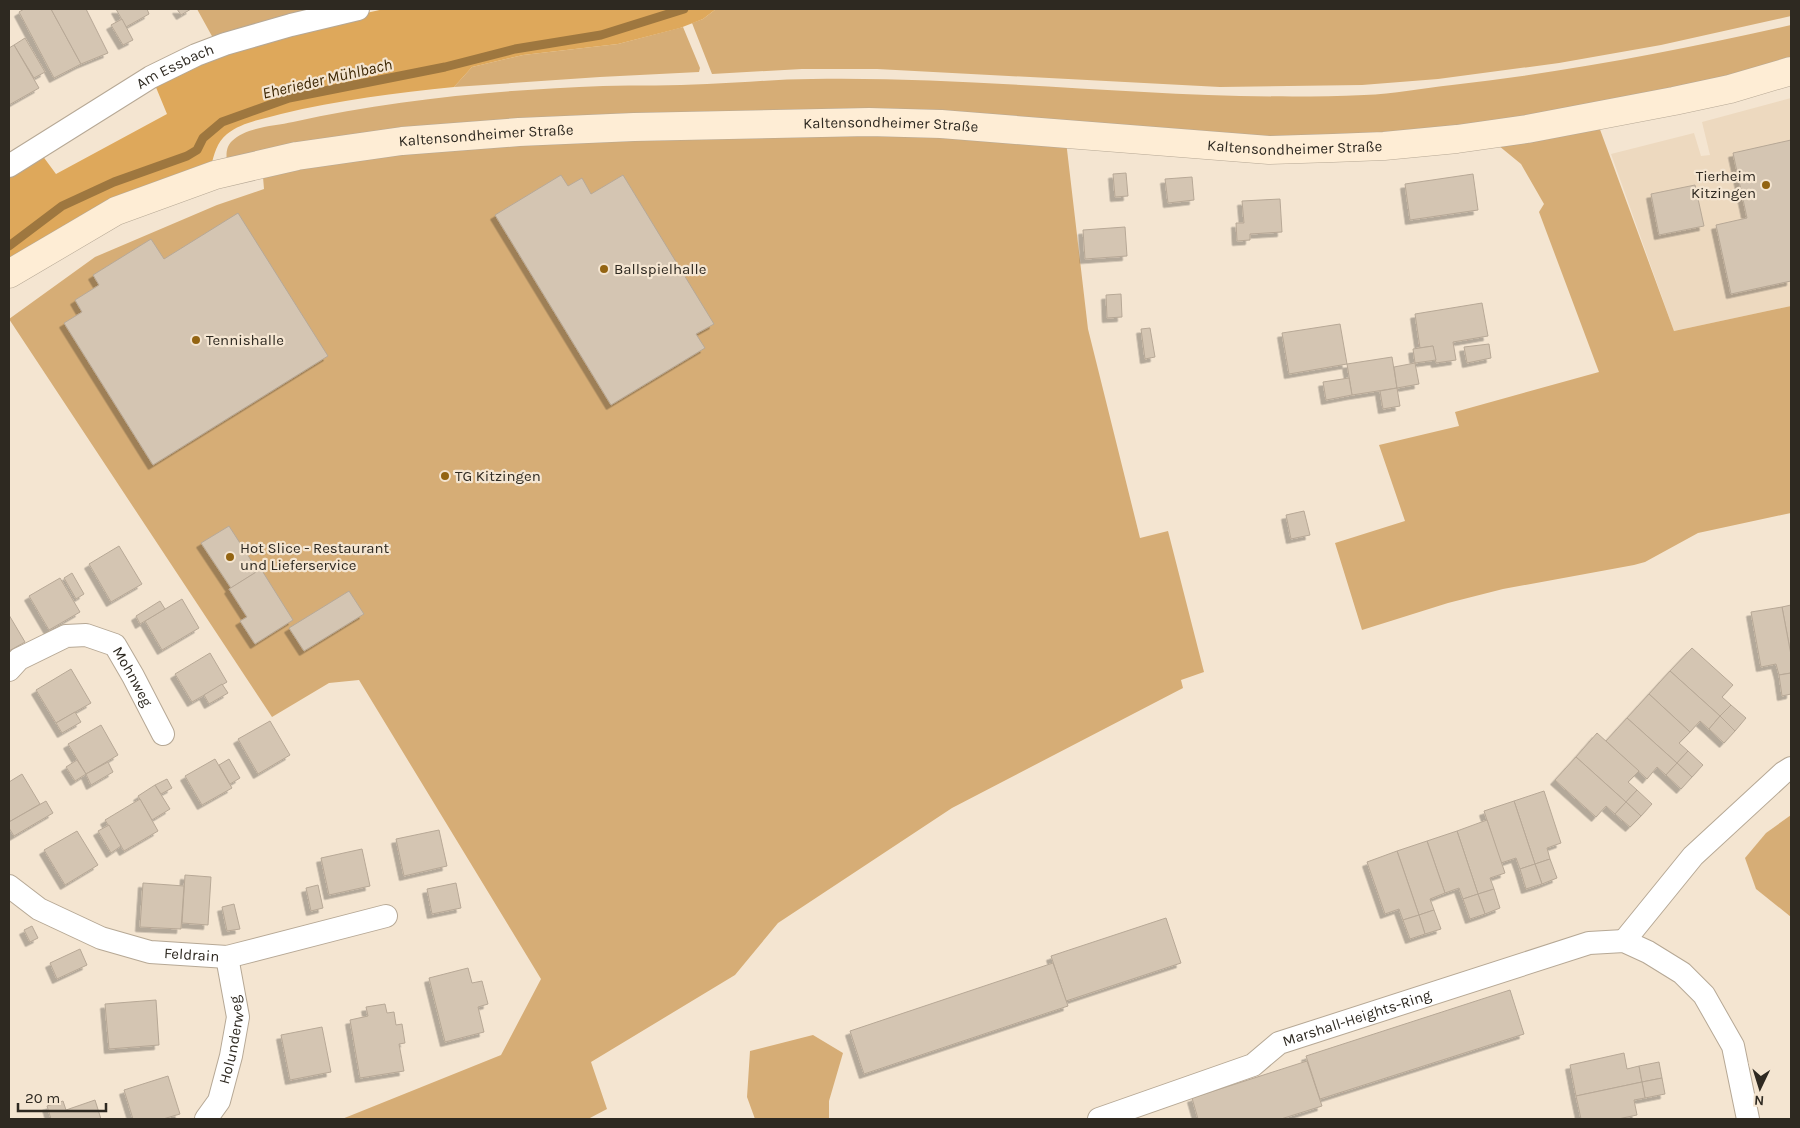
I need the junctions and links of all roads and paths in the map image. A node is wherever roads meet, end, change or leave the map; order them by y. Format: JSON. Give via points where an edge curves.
{"nodes":[{"id":1,"x":358,"y":9,"type":"edge"},
{"id":2,"x":1791,"y":71,"type":"edge"},
{"id":3,"x":9,"y":166,"type":"edge"},
{"id":4,"x":9,"y":274,"type":"edge"},
{"id":5,"x":9,"y":670,"type":"edge"},
{"id":6,"x":163,"y":734,"type":"dead end"},
{"id":7,"x":1791,"y":768,"type":"edge"},
{"id":8,"x":9,"y":886,"type":"edge"},
{"id":9,"x":386,"y":916,"type":"dead end"},
{"id":10,"x":1624,"y":941,"type":"junction"},
{"id":11,"x":227,"y":957,"type":"junction"},
{"id":12,"x":206,"y":1119,"type":"edge"},
{"id":13,"x":1099,"y":1119,"type":"edge"},
{"id":14,"x":1748,"y":1119,"type":"edge"}],
"edges":[{"from":1,"to":3,"type":"street","name":"Am Essbach","via":[[291,24],[196,55],[151,78]]},
{"from":2,"to":4,"type":"main road","name":"Kaltensondheimer Straße","via":[[1730,89],[1527,130],[1333,148],[1269,150],[951,125],[869,122],[615,128],[402,141],[297,156],[215,175],[116,211]]},
{"from":5,"to":6,"type":"street","name":"Mohnweg","via":[[19,659],[66,636],[86,635],[115,645]]},
{"from":7,"to":10,"type":"street","via":[[1694,856]]},
{"from":8,"to":11,"type":"street","name":"Feldrain","via":[[39,909],[100,938],[150,952]]},
{"from":9,"to":11,"type":"street","name":"Feldrain"},
{"from":10,"to":13,"type":"street","name":"Marshall-Heights-Ring","via":[[1589,943],[1279,1043],[1253,1065]]},
{"from":10,"to":14,"type":"street","name":"Marshall-Heights-Ring","via":[[1682,973],[1704,995],[1733,1046]]},
{"from":11,"to":12,"type":"street","name":"Holunderweg","via":[[238,1017],[219,1101]]}]}
